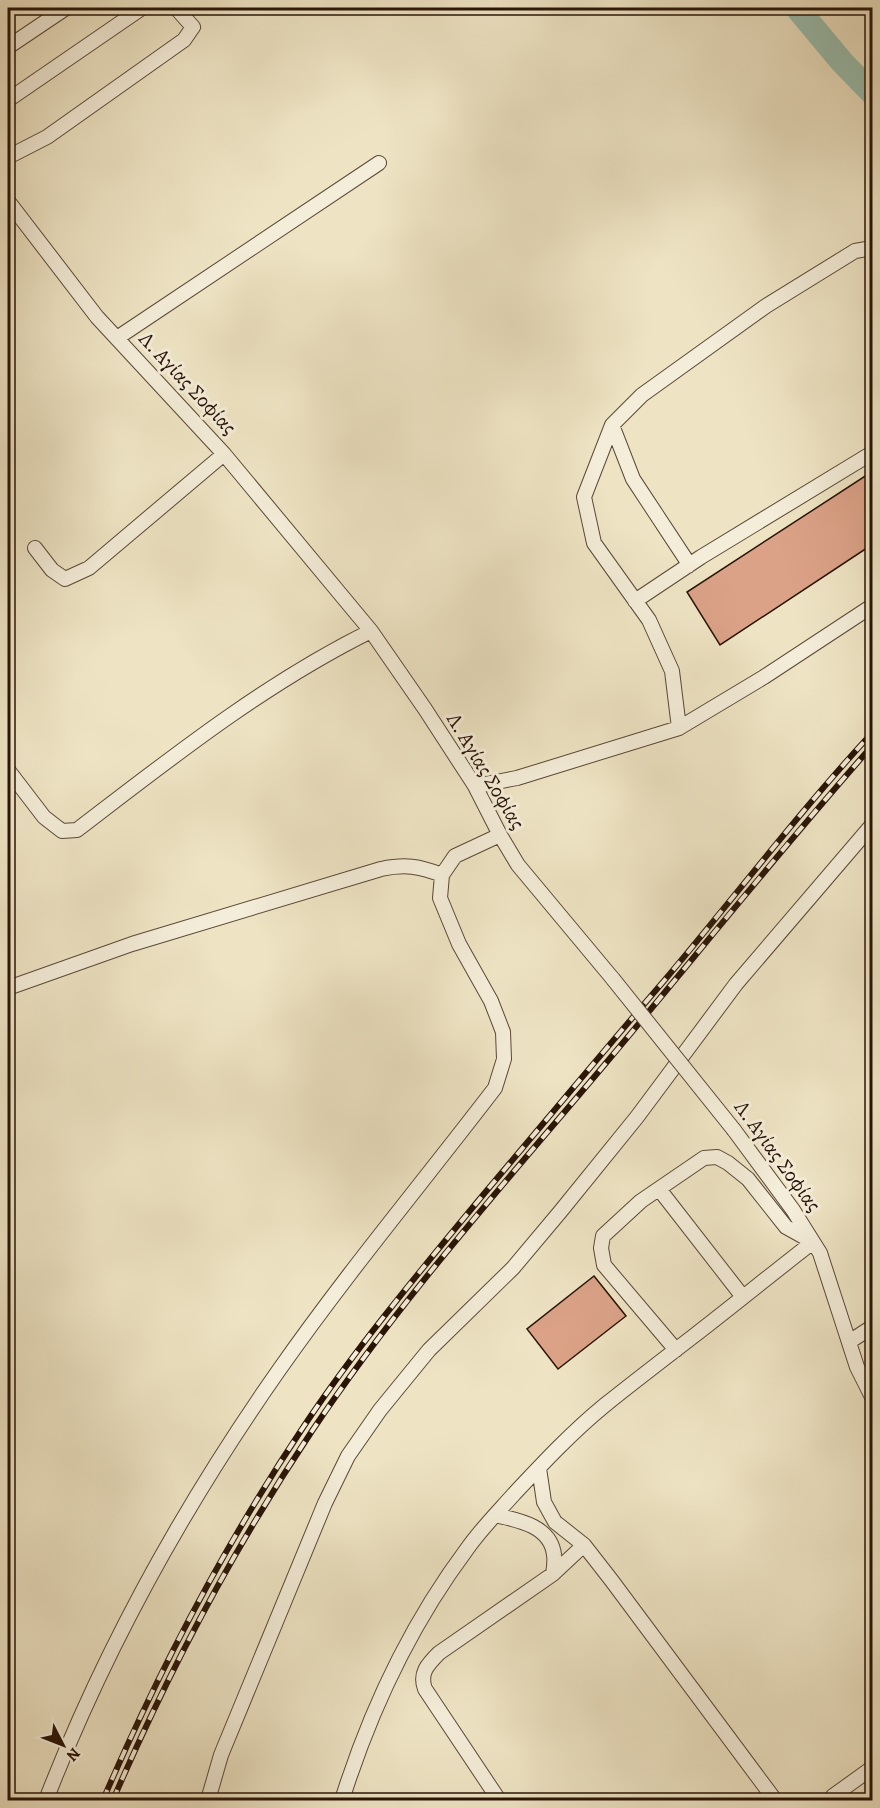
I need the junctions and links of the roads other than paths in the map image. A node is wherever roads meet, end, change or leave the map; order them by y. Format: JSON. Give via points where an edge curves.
{"nodes":[{"id":1,"x":66,"y":8,"type":"edge"},
{"id":2,"x":142,"y":8,"type":"edge"},
{"id":3,"x":176,"y":8,"type":"edge"},
{"id":4,"x":8,"y":47,"type":"edge"},
{"id":5,"x":8,"y":100,"type":"edge"},
{"id":6,"x":8,"y":157,"type":"edge"},
{"id":7,"x":380,"y":164,"type":"dead end"},
{"id":8,"x":8,"y":201,"type":"edge"},
{"id":9,"x":873,"y":248,"type":"edge"},
{"id":10,"x":117,"y":338,"type":"junction"},
{"id":11,"x":612,"y":426,"type":"junction"},
{"id":12,"x":873,"y":453,"type":"edge"},
{"id":13,"x":224,"y":454,"type":"junction"},
{"id":14,"x":34,"y":548,"type":"dead end"},
{"id":15,"x":688,"y":566,"type":"junction"},
{"id":16,"x":635,"y":601,"type":"junction"},
{"id":17,"x":873,"y":606,"type":"edge"},
{"id":18,"x":371,"y":631,"type":"junction"},
{"id":19,"x":679,"y":728,"type":"junction"},
{"id":20,"x":8,"y":770,"type":"edge"},
{"id":21,"x":475,"y":786,"type":"junction"},
{"id":22,"x":873,"y":825,"type":"edge"},
{"id":23,"x":500,"y":835,"type":"junction"},
{"id":24,"x":442,"y":874,"type":"junction"},
{"id":25,"x":8,"y":988,"type":"edge"},
{"id":26,"x":659,"y":1189,"type":"junction"},
{"id":27,"x":813,"y":1242,"type":"junction"},
{"id":28,"x":743,"y":1297,"type":"junction"},
{"id":29,"x":873,"y":1327,"type":"edge"},
{"id":30,"x":849,"y":1342,"type":"junction"},
{"id":31,"x":676,"y":1350,"type":"junction"},
{"id":32,"x":873,"y":1397,"type":"edge"},
{"id":33,"x":539,"y":1468,"type":"junction"},
{"id":34,"x":495,"y":1515,"type":"junction"},
{"id":35,"x":584,"y":1545,"type":"junction"},
{"id":36,"x":554,"y":1574,"type":"junction"},
{"id":37,"x":873,"y":1768,"type":"edge"},
{"id":38,"x":46,"y":1800,"type":"edge"},
{"id":39,"x":208,"y":1800,"type":"edge"},
{"id":40,"x":342,"y":1800,"type":"edge"},
{"id":41,"x":499,"y":1800,"type":"edge"},
{"id":42,"x":775,"y":1800,"type":"edge"},
{"id":43,"x":832,"y":1800,"type":"edge"}],
"edges":[{"from":1,"to":4,"type":"street"},
{"from":2,"to":5,"type":"street"},
{"from":3,"to":6,"type":"street","via":[[193,27],[184,40],[47,137]]},
{"from":7,"to":10,"type":"street"},
{"from":8,"to":10,"type":"street","name":"Λ. Αγίας Σοφίας"},
{"from":9,"to":11,"type":"street","via":[[855,251],[766,306],[642,395]]},
{"from":10,"to":13,"type":"street","name":"Λ. Αγίας Σοφίας"},
{"from":11,"to":15,"type":"street","via":[[633,479]]},
{"from":11,"to":16,"type":"street","via":[[584,497],[594,543]]},
{"from":12,"to":15,"type":"street"},
{"from":13,"to":14,"type":"street","via":[[76,575],[65,579]]},
{"from":13,"to":18,"type":"street","name":"Λ. Αγίας Σοφίας"},
{"from":15,"to":16,"type":"street"},
{"from":16,"to":19,"type":"street","via":[[649,621],[672,671]]},
{"from":17,"to":19,"type":"street"},
{"from":18,"to":20,"type":"street","via":[[332,650],[236,710],[77,830],[62,831],[44,817]]},
{"from":18,"to":21,"type":"street","name":"Λ. Αγίας Σοφίας"},
{"from":19,"to":21,"type":"street","via":[[517,778]]},
{"from":21,"to":23,"type":"street","name":"Λ. Αγίας Σοφίας"},
{"from":22,"to":39,"type":"street","via":[[736,984],[560,1212],[513,1268],[429,1350],[348,1456],[221,1755]]},
{"from":23,"to":24,"type":"street","via":[[455,856]]},
{"from":23,"to":27,"type":"street","name":"Λ. Αγίας Σοφίας","bridge":true,"via":[[518,865],[734,1130]]},
{"from":24,"to":25,"type":"street","via":[[422,867],[381,869],[132,944]]},
{"from":24,"to":38,"type":"street","via":[[440,898],[503,1032],[504,1059],[495,1088],[279,1370],[192,1504],[129,1614]]},
{"from":26,"to":27,"type":"street","via":[[704,1158],[717,1157],[748,1179],[786,1227]]},
{"from":26,"to":28,"type":"street"},
{"from":26,"to":31,"type":"street","via":[[603,1236],[601,1248],[604,1265]]},
{"from":27,"to":28,"type":"street"},
{"from":27,"to":30,"type":"street","name":"Λ. Αγίας Σοφίας"},
{"from":28,"to":31,"type":"street"},
{"from":29,"to":30,"type":"street"},
{"from":30,"to":32,"type":"street","name":"Λ. Αγίας Σοφίας"},
{"from":31,"to":33,"type":"street","via":[[604,1405]]},
{"from":33,"to":34,"type":"street"},
{"from":33,"to":35,"type":"street","via":[[544,1502],[555,1522]]},
{"from":34,"to":36,"type":"street","via":[[518,1520],[544,1534],[554,1554]]},
{"from":34,"to":40,"type":"street","via":[[467,1548],[404,1651],[375,1707]]},
{"from":35,"to":36,"type":"street"},
{"from":35,"to":42,"type":"street"},
{"from":36,"to":41,"type":"street","via":[[439,1653],[422,1678],[425,1689]]},
{"from":37,"to":43,"type":"street"}]}
